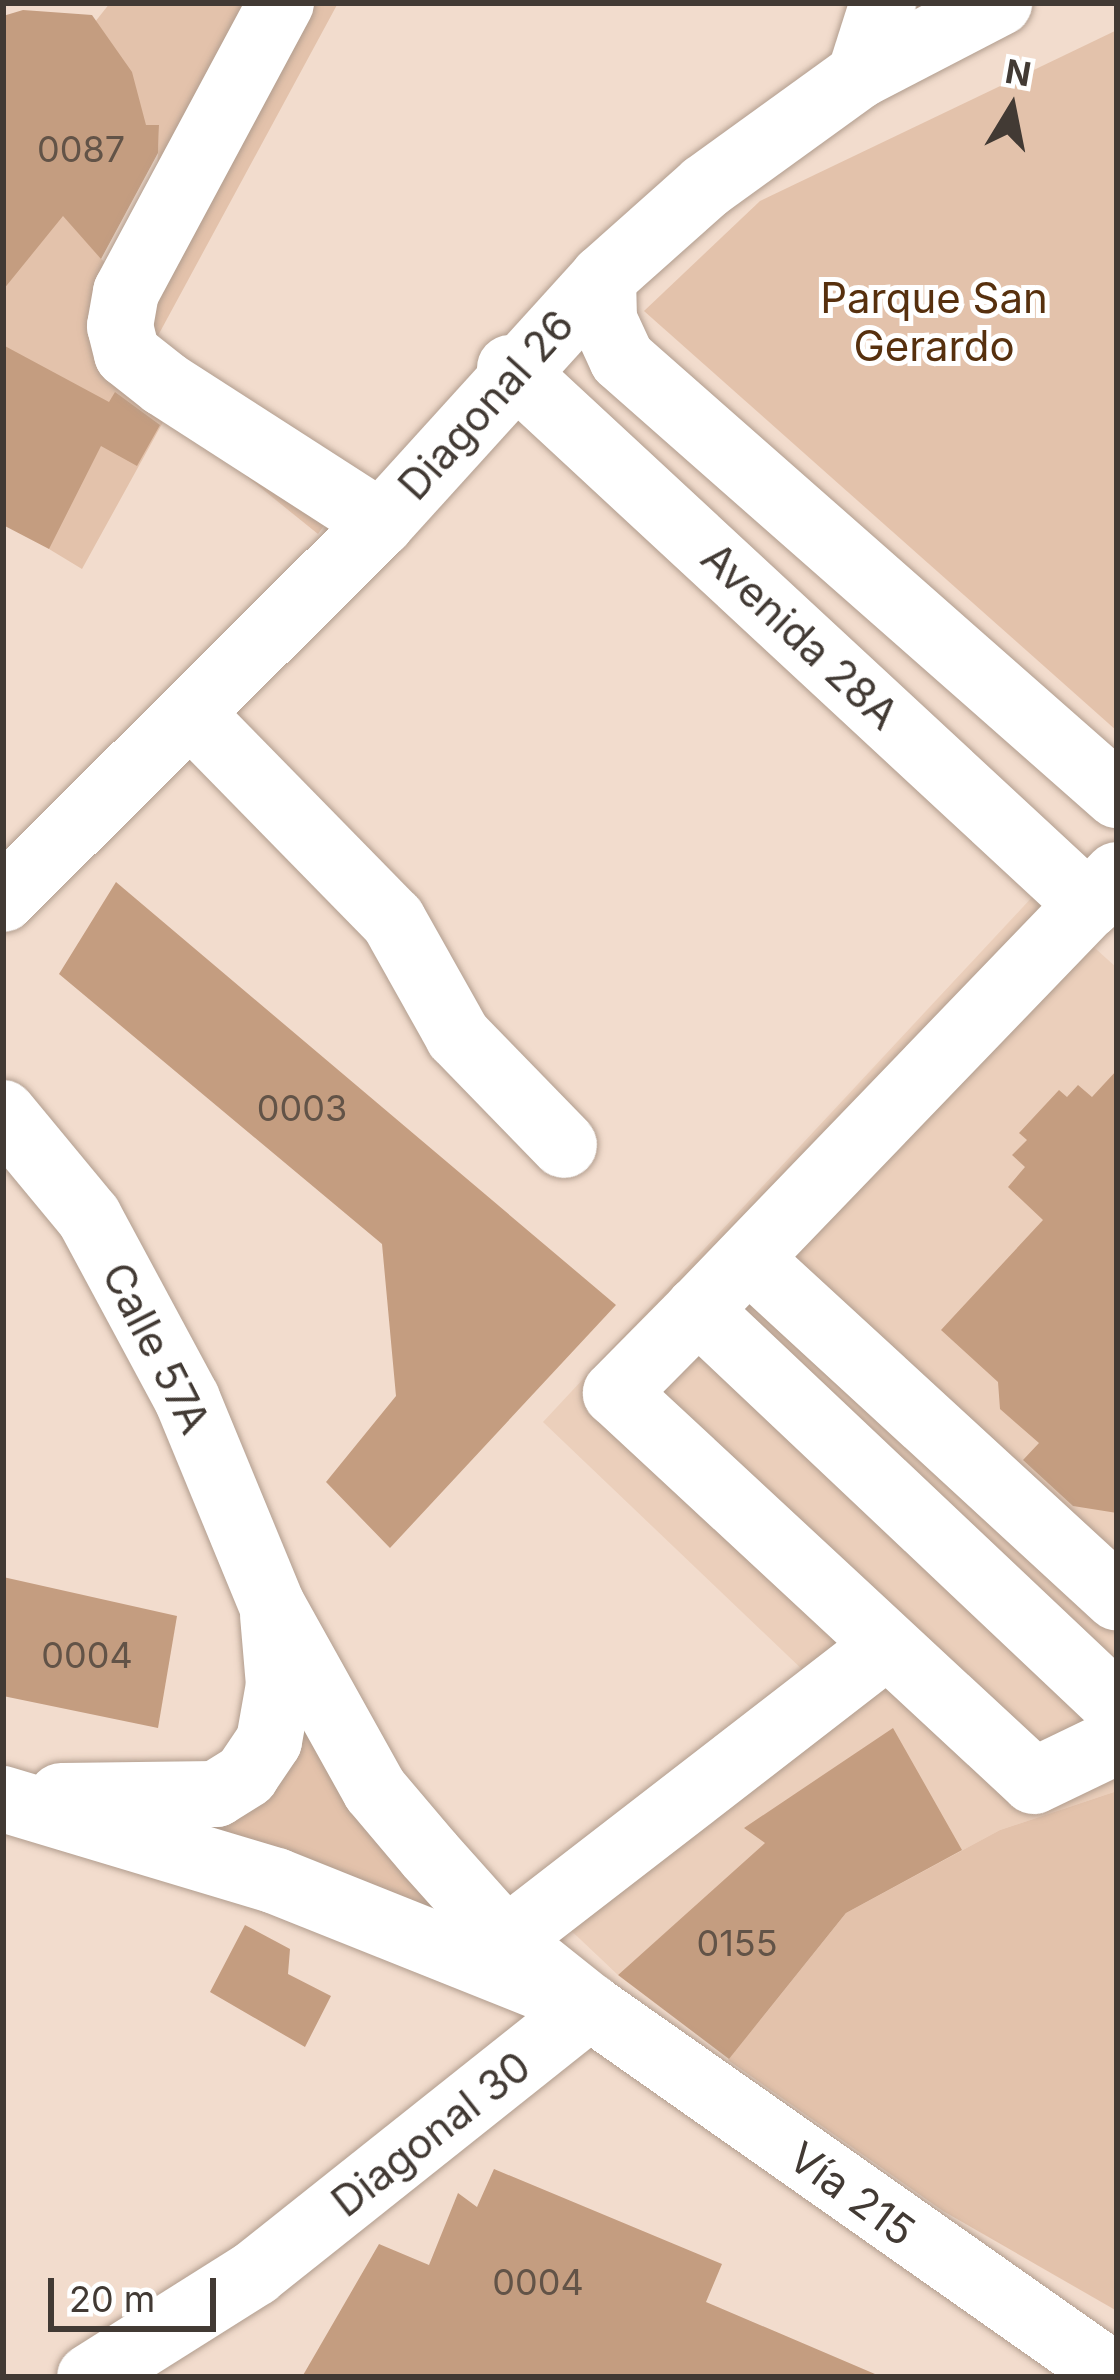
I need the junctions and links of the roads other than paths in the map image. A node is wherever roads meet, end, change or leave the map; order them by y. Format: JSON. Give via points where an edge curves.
{"nodes":[{"id":1,"x":281,"y":3,"type":"edge"},
{"id":2,"x":883,"y":3,"type":"edge"},
{"id":3,"x":999,"y":3,"type":"edge"},
{"id":4,"x":860,"y":75,"type":"junction"},
{"id":5,"x":603,"y":278,"type":"junction"},
{"id":6,"x":510,"y":368,"type":"junction"},
{"id":7,"x":381,"y":523,"type":"junction"},
{"id":8,"x":191,"y":715,"type":"junction"},
{"id":9,"x":1117,"y":795,"type":"edge"},
{"id":10,"x":15,"y":887,"type":"edge"},
{"id":11,"x":1103,"y":890,"type":"edge"},
{"id":12,"x":3,"y":939,"type":"edge"},
{"id":13,"x":3,"y":1113,"type":"edge"},
{"id":14,"x":564,"y":1144,"type":"dead end"},
{"id":15,"x":749,"y":1258,"type":"junction"},
{"id":16,"x":698,"y":1310,"type":"junction"},
{"id":17,"x":1117,"y":1597,"type":"edge"},
{"id":18,"x":272,"y":1605,"type":"junction"},
{"id":19,"x":898,"y":1662,"type":"junction"},
{"id":20,"x":1117,"y":1706,"type":"edge"},
{"id":21,"x":1117,"y":1741,"type":"edge"},
{"id":22,"x":3,"y":1798,"type":"edge"},
{"id":23,"x":546,"y":1972,"type":"junction"},
{"id":24,"x":1049,"y":2359,"type":"edge"},
{"id":25,"x":90,"y":2377,"type":"edge"},
{"id":26,"x":1116,"y":2377,"type":"edge"}],
"edges":[{"from":1,"to":7,"type":"street","via":[[126,292],[120,326],[128,354],[165,384]]},
{"from":2,"to":4,"type":"street"},
{"from":3,"to":4,"type":"street","name":"Diagonal 26"},
{"from":4,"to":5,"type":"street","name":"Diagonal 26","via":[[705,187]]},
{"from":5,"to":6,"type":"street","name":"Diagonal 26"},
{"from":5,"to":9,"type":"street","name":"Avenida 28A","via":[[604,320],[622,358]]},
{"from":6,"to":7,"type":"street","name":"Diagonal 26"},
{"from":6,"to":11,"type":"street","name":"Avenida 28A"},
{"from":7,"to":8,"type":"street","name":"Diagonal 26"},
{"from":8,"to":10,"type":"street","name":"Diagonal 26"},
{"from":8,"to":14,"type":"street","via":[[393,920],[458,1036]]},
{"from":10,"to":12,"type":"street","name":"Diagonal 26"},
{"from":11,"to":15,"type":"street"},
{"from":13,"to":18,"type":"street","name":"Calle 57A","via":[[89,1217],[187,1400]]},
{"from":15,"to":16,"type":"street"},
{"from":15,"to":17,"type":"street"},
{"from":16,"to":19,"type":"street","via":[[616,1393]]},
{"from":16,"to":20,"type":"street"},
{"from":18,"to":22,"type":"street","via":[[279,1685],[269,1741],[246,1775],[216,1794]]},
{"from":18,"to":23,"type":"street","name":"Vía 215","via":[[375,1790]]},
{"from":19,"to":21,"type":"street","via":[[1034,1781]]},
{"from":19,"to":23,"type":"street","name":"Diagonal 30"},
{"from":22,"to":23,"type":"street","name":"Vía 215"},
{"from":23,"to":24,"type":"street","name":"Vía 215"},
{"from":23,"to":25,"type":"street","name":"Diagonal 30","via":[[255,2273]]},
{"from":24,"to":26,"type":"street","name":"Vía 215"}]}
